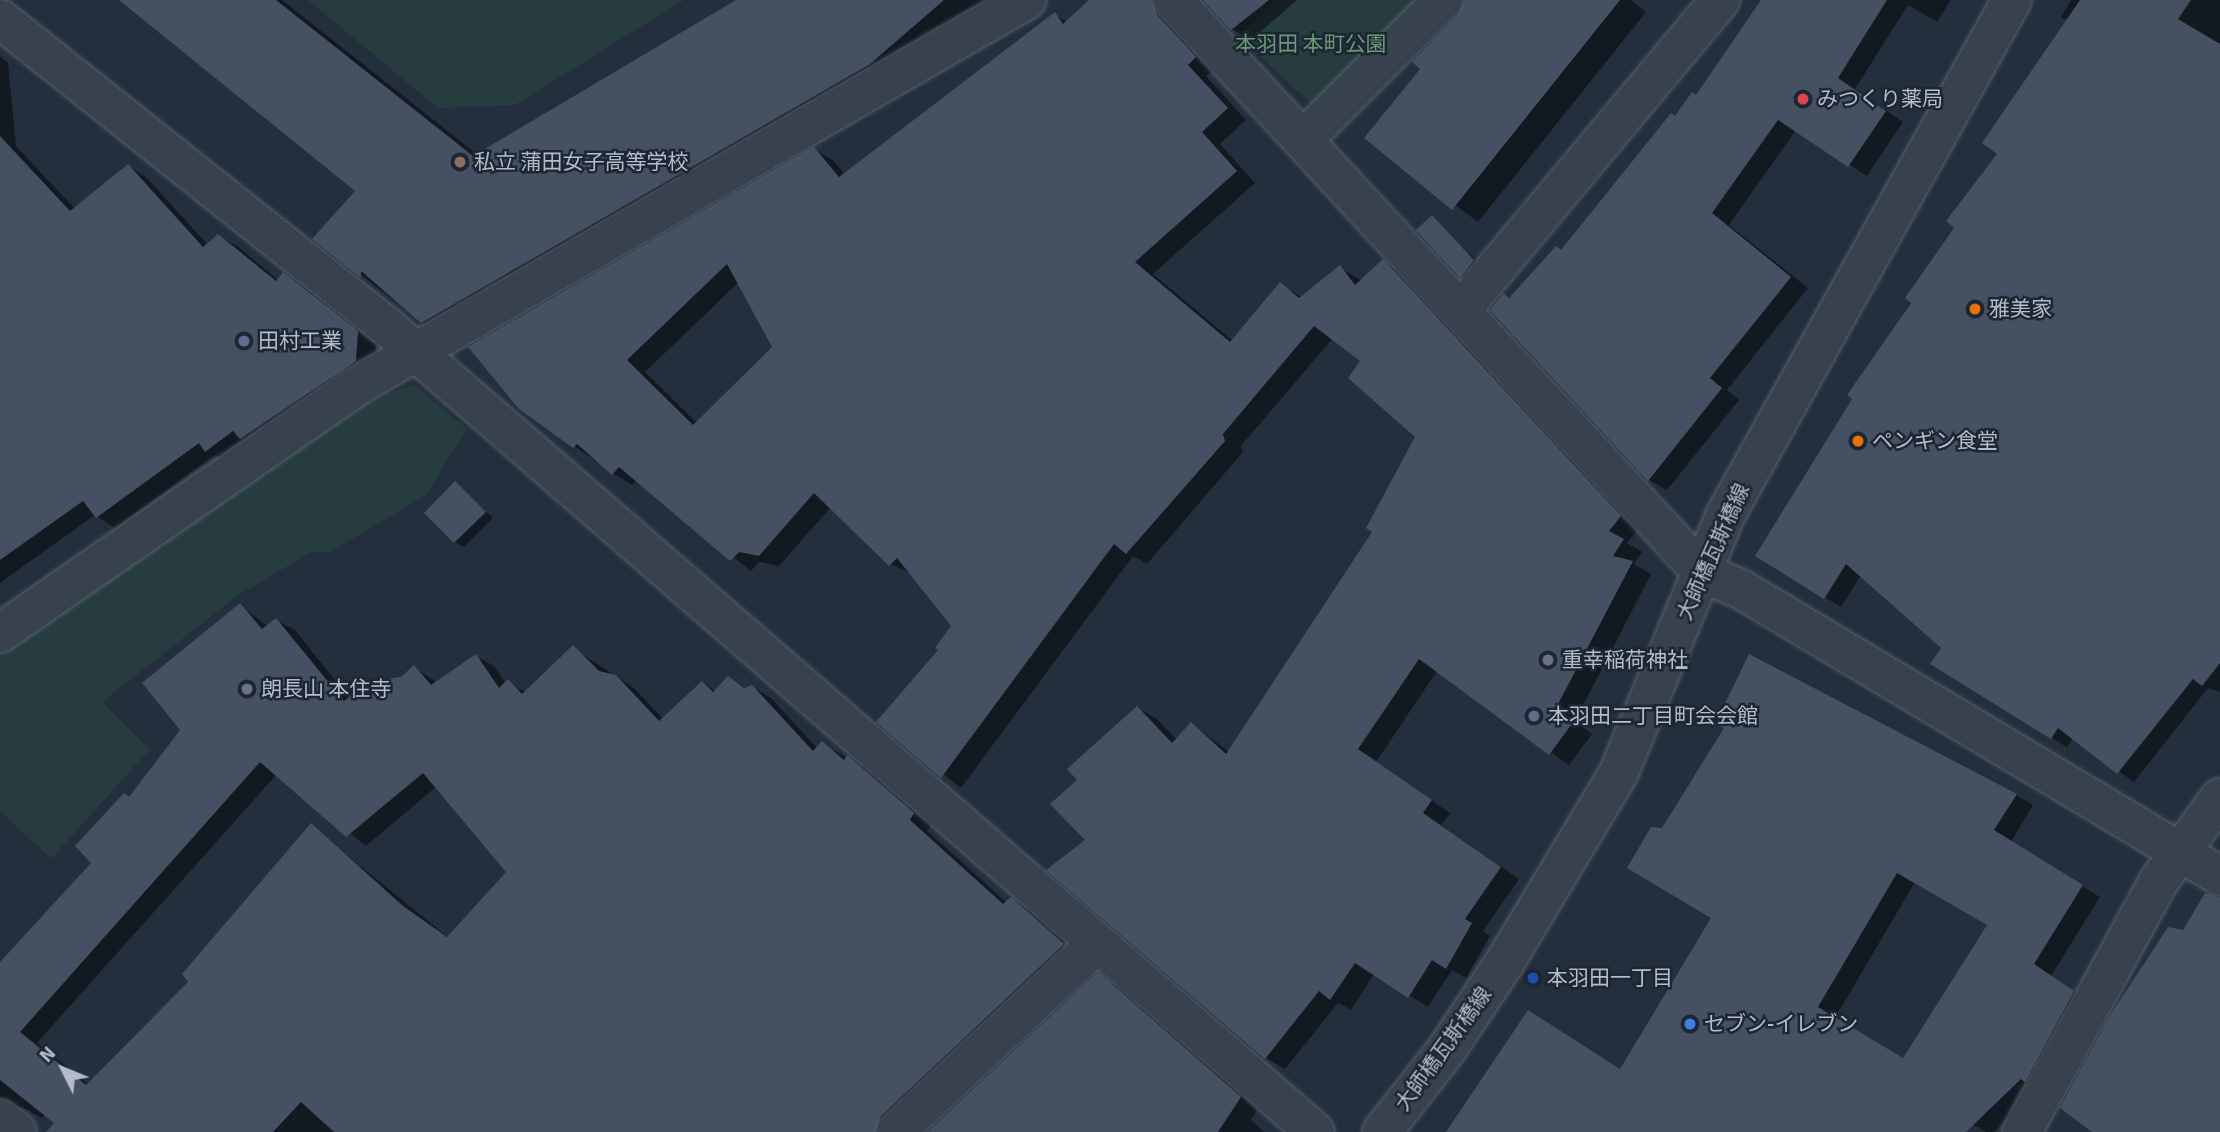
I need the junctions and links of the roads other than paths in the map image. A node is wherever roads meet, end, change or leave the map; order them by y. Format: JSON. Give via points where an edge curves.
{"nodes":[{"id":1,"x":1026,"y":0,"type":"edge"},
{"id":2,"x":1173,"y":0,"type":"edge"},
{"id":3,"x":1443,"y":0,"type":"edge"},
{"id":4,"x":1720,"y":0,"type":"edge"},
{"id":5,"x":2012,"y":0,"type":"edge"},
{"id":6,"x":0,"y":19,"type":"edge"},
{"id":7,"x":1303,"y":140,"type":"junction"},
{"id":8,"x":1461,"y":310,"type":"junction"},
{"id":9,"x":417,"y":354,"type":"junction"},
{"id":10,"x":1703,"y":573,"type":"junction"},
{"id":11,"x":0,"y":633,"type":"edge"},
{"id":12,"x":2220,"y":798,"type":"edge"},
{"id":13,"x":2179,"y":850,"type":"junction"},
{"id":14,"x":2220,"y":876,"type":"edge"},
{"id":15,"x":1097,"y":943,"type":"junction"},
{"id":16,"x":0,"y":1119,"type":"edge"},
{"id":17,"x":17,"y":1132,"type":"edge"},
{"id":18,"x":896,"y":1132,"type":"edge"},
{"id":19,"x":1315,"y":1132,"type":"edge"},
{"id":20,"x":1382,"y":1132,"type":"edge"},
{"id":21,"x":2022,"y":1132,"type":"edge"}],
"edges":[{"from":1,"to":9,"type":"street"},
{"from":2,"to":7,"type":"street"},
{"from":3,"to":7,"type":"street"},
{"from":4,"to":8,"type":"street"},
{"from":5,"to":10,"type":"street","name":"大師橋瓦斯橋線","via":[[1726,514]]},
{"from":6,"to":9,"type":"street"},
{"from":7,"to":8,"type":"street"},
{"from":8,"to":10,"type":"street"},
{"from":9,"to":11,"type":"street","via":[[355,387]]},
{"from":9,"to":15,"type":"street"},
{"from":10,"to":13,"type":"street","via":[[1739,588]]},
{"from":10,"to":20,"type":"street","name":"大師橋瓦斯橋線","via":[[1619,772],[1505,962],[1447,1049]]},
{"from":12,"to":13,"type":"street"},
{"from":13,"to":14,"type":"street"},
{"from":13,"to":21,"type":"street"},
{"from":15,"to":18,"type":"street"},
{"from":15,"to":19,"type":"street"},
{"from":16,"to":17,"type":"street"}]}
